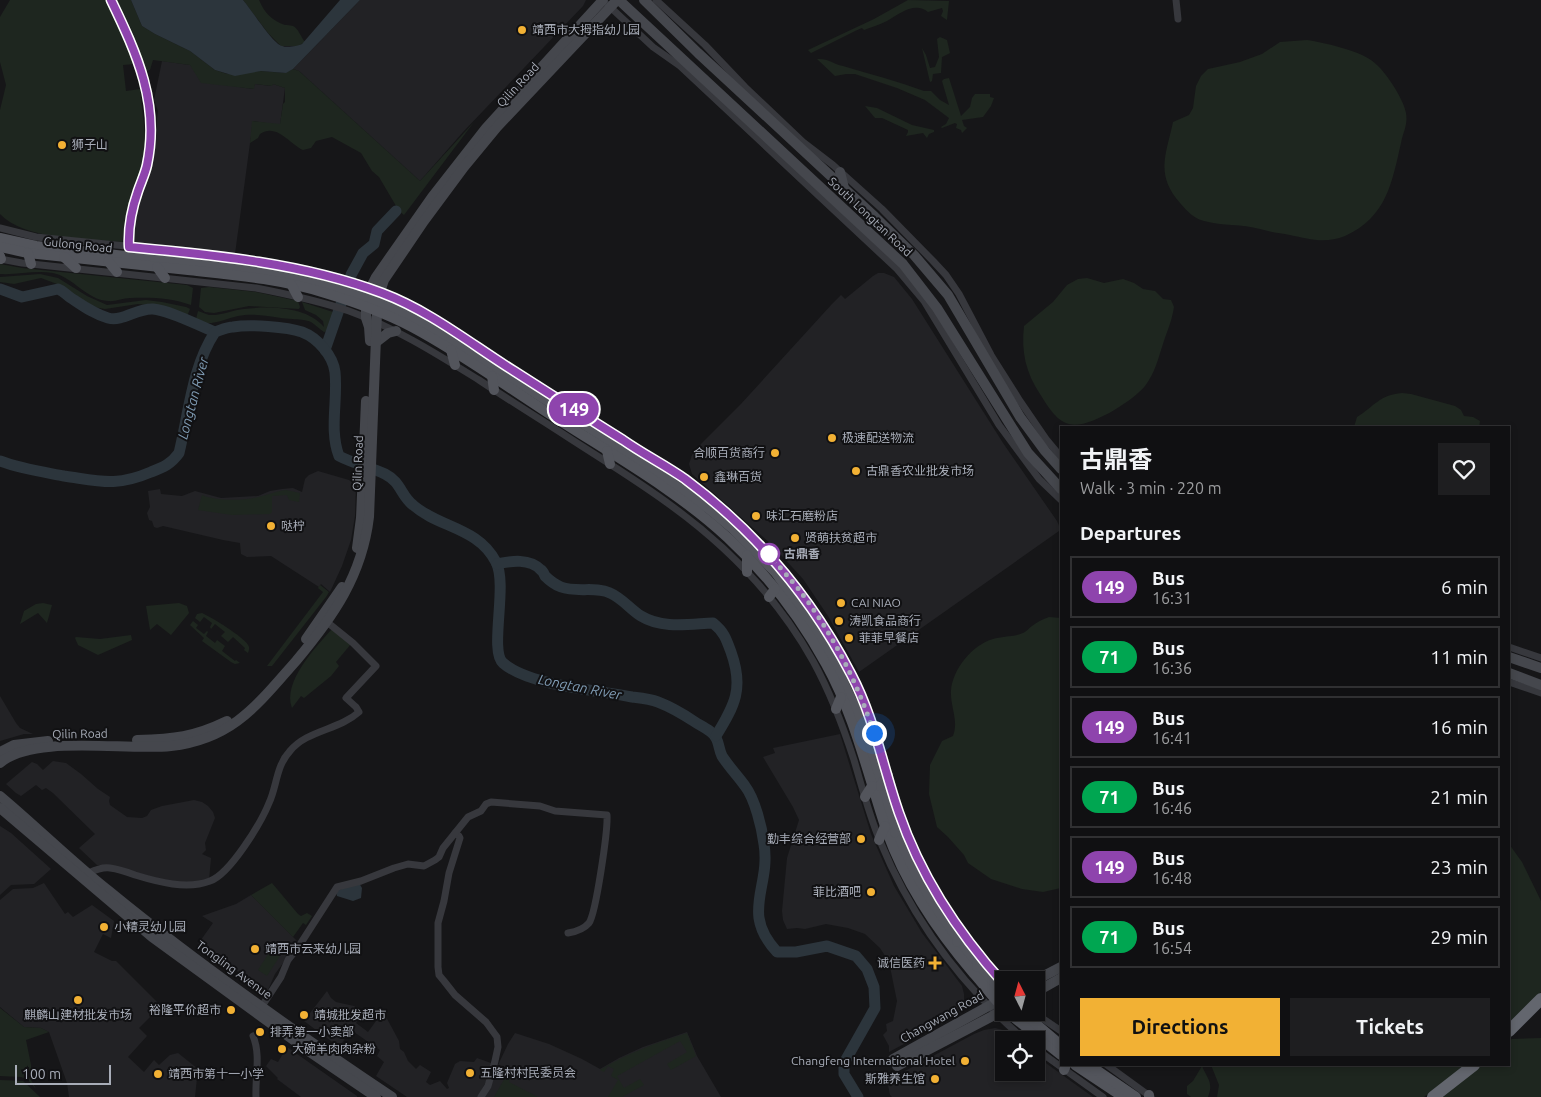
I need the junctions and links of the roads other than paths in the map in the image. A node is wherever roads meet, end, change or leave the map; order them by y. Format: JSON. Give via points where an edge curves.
{"nodes":[{"id":1,"x":111,"y":0,"type":"edge"},
{"id":2,"x":644,"y":0,"type":"edge"},
{"id":3,"x":656,"y":0,"type":"edge"},
{"id":4,"x":1176,"y":0,"type":"edge"},
{"id":5,"x":611,"y":1,"type":"edge"},
{"id":6,"x":1178,"y":19,"type":"dead end"},
{"id":7,"x":789,"y":158,"type":"junction"},
{"id":8,"x":790,"y":170,"type":"junction"},
{"id":9,"x":840,"y":172,"type":"junction"},
{"id":10,"x":844,"y":188,"type":"junction"},
{"id":11,"x":0,"y":228,"type":"edge"},
{"id":12,"x":0,"y":238,"type":"edge"},
{"id":13,"x":68,"y":241,"type":"junction"},
{"id":14,"x":0,"y":247,"type":"edge"},
{"id":15,"x":129,"y":247,"type":"junction"},
{"id":16,"x":75,"y":250,"type":"junction"},
{"id":17,"x":28,"y":253,"type":"junction"},
{"id":18,"x":64,"y":257,"type":"junction"},
{"id":19,"x":0,"y":258,"type":"edge"},
{"id":20,"x":108,"y":261,"type":"junction"},
{"id":21,"x":270,"y":263,"type":"junction"},
{"id":22,"x":31,"y":264,"type":"junction"},
{"id":23,"x":157,"y":267,"type":"junction"},
{"id":24,"x":76,"y":268,"type":"junction"},
{"id":25,"x":303,"y":270,"type":"junction"},
{"id":26,"x":117,"y":272,"type":"junction"},
{"id":27,"x":277,"y":274,"type":"junction"},
{"id":28,"x":248,"y":277,"type":"junction"},
{"id":29,"x":165,"y":278,"type":"junction"},
{"id":30,"x":308,"y":281,"type":"junction"},
{"id":31,"x":291,"y":284,"type":"junction"},
{"id":32,"x":251,"y":288,"type":"junction"},
{"id":33,"x":344,"y":295,"type":"junction"},
{"id":34,"x":298,"y":297,"type":"junction"},
{"id":35,"x":378,"y":302,"type":"junction"},
{"id":36,"x":367,"y":303,"type":"junction"},
{"id":37,"x":376,"y":323,"type":"junction"},
{"id":38,"x":396,"y":331,"type":"junction"},
{"id":39,"x":375,"y":343,"type":"junction"},
{"id":40,"x":451,"y":350,"type":"junction"},
{"id":41,"x":455,"y":365,"type":"junction"},
{"id":42,"x":492,"y":376,"type":"junction"},
{"id":43,"x":494,"y":390,"type":"junction"},
{"id":44,"x":542,"y":393,"type":"junction"},
{"id":45,"x":530,"y":401,"type":"junction"},
{"id":46,"x":533,"y":415,"type":"junction"},
{"id":47,"x":367,"y":448,"type":"junction"},
{"id":48,"x":607,"y":451,"type":"junction"},
{"id":49,"x":1060,"y":456,"type":"edge"},
{"id":50,"x":610,"y":464,"type":"junction"},
{"id":51,"x":1060,"y":468,"type":"edge"},
{"id":52,"x":366,"y":485,"type":"junction"},
{"id":53,"x":656,"y":488,"type":"junction"},
{"id":54,"x":1060,"y":488,"type":"edge"},
{"id":55,"x":1060,"y":499,"type":"edge"},
{"id":56,"x":746,"y":555,"type":"junction"},
{"id":57,"x":747,"y":572,"type":"junction"},
{"id":58,"x":772,"y":593,"type":"junction"},
{"id":59,"x":786,"y":602,"type":"junction"},
{"id":60,"x":780,"y":612,"type":"junction"},
{"id":61,"x":327,"y":622,"type":"junction"},
{"id":62,"x":822,"y":623,"type":"junction"},
{"id":63,"x":820,"y":638,"type":"junction"},
{"id":64,"x":1510,"y":647,"type":"edge"},
{"id":65,"x":1510,"y":657,"type":"edge"},
{"id":66,"x":1541,"y":658,"type":"edge"},
{"id":67,"x":826,"y":665,"type":"junction"},
{"id":68,"x":1541,"y":668,"type":"edge"},
{"id":69,"x":1510,"y":673,"type":"edge"},
{"id":70,"x":819,"y":674,"type":"junction"},
{"id":71,"x":1510,"y":682,"type":"edge"},
{"id":72,"x":1541,"y":684,"type":"edge"},
{"id":73,"x":1541,"y":693,"type":"edge"},
{"id":74,"x":841,"y":696,"type":"junction"},
{"id":75,"x":836,"y":709,"type":"junction"},
{"id":76,"x":874,"y":733,"type":"junction"},
{"id":77,"x":862,"y":741,"type":"junction"},
{"id":78,"x":850,"y":749,"type":"junction"},
{"id":79,"x":0,"y":752,"type":"edge"},
{"id":80,"x":0,"y":763,"type":"edge"},
{"id":81,"x":888,"y":775,"type":"junction"},
{"id":82,"x":876,"y":786,"type":"junction"},
{"id":83,"x":0,"y":796,"type":"edge"},
{"id":84,"x":865,"y":796,"type":"junction"},
{"id":85,"x":0,"y":808,"type":"edge"},
{"id":86,"x":901,"y":819,"type":"junction"},
{"id":87,"x":885,"y":826,"type":"junction"},
{"id":88,"x":455,"y":833,"type":"junction"},
{"id":89,"x":895,"y":833,"type":"junction"},
{"id":90,"x":879,"y":840,"type":"junction"},
{"id":91,"x":920,"y":865,"type":"junction"},
{"id":92,"x":88,"y":873,"type":"junction"},
{"id":93,"x":911,"y":876,"type":"junction"},
{"id":94,"x":901,"y":886,"type":"junction"},
{"id":95,"x":925,"y":908,"type":"junction"},
{"id":96,"x":946,"y":909,"type":"junction"},
{"id":97,"x":920,"y":919,"type":"junction"},
{"id":98,"x":943,"y":922,"type":"junction"},
{"id":99,"x":960,"y":930,"type":"junction"},
{"id":100,"x":568,"y":933,"type":"dead end"},
{"id":101,"x":953,"y":944,"type":"junction"},
{"id":102,"x":979,"y":954,"type":"junction"},
{"id":103,"x":945,"y":956,"type":"junction"},
{"id":104,"x":977,"y":967,"type":"junction"},
{"id":105,"x":1060,"y":968,"type":"edge"},
{"id":106,"x":995,"y":973,"type":"edge"},
{"id":107,"x":1045,"y":975,"type":"edge"},
{"id":108,"x":1060,"y":979,"type":"edge"},
{"id":109,"x":1045,"y":987,"type":"edge"},
{"id":110,"x":995,"y":995,"type":"edge"},
{"id":111,"x":995,"y":996,"type":"edge"},
{"id":112,"x":995,"y":998,"type":"edge"},
{"id":113,"x":1541,"y":999,"type":"edge"},
{"id":114,"x":995,"y":1002,"type":"edge"},
{"id":115,"x":262,"y":1006,"type":"junction"},
{"id":116,"x":995,"y":1015,"type":"edge"},
{"id":117,"x":1045,"y":1020,"type":"edge"},
{"id":118,"x":1013,"y":1021,"type":"edge"},
{"id":119,"x":1033,"y":1021,"type":"edge"},
{"id":120,"x":1060,"y":1030,"type":"edge"},
{"id":121,"x":1510,"y":1030,"type":"edge"},
{"id":122,"x":1022,"y":1031,"type":"edge"},
{"id":123,"x":253,"y":1036,"type":"dead end"},
{"id":124,"x":1060,"y":1044,"type":"edge"},
{"id":125,"x":1045,"y":1046,"type":"edge"},
{"id":126,"x":1060,"y":1054,"type":"edge"},
{"id":127,"x":1045,"y":1055,"type":"edge"},
{"id":128,"x":1060,"y":1064,"type":"edge"},
{"id":129,"x":1081,"y":1066,"type":"edge"},
{"id":130,"x":1473,"y":1066,"type":"edge"},
{"id":131,"x":1065,"y":1067,"type":"edge"},
{"id":132,"x":1111,"y":1068,"type":"edge"},
{"id":133,"x":1077,"y":1079,"type":"junction"},
{"id":134,"x":1110,"y":1084,"type":"junction"},
{"id":135,"x":1150,"y":1096,"type":"edge"},
{"id":136,"x":256,"y":1097,"type":"edge"},
{"id":137,"x":376,"y":1097,"type":"edge"},
{"id":138,"x":392,"y":1097,"type":"edge"},
{"id":139,"x":481,"y":1097,"type":"edge"},
{"id":140,"x":1103,"y":1097,"type":"edge"},
{"id":141,"x":1123,"y":1097,"type":"edge"},
{"id":142,"x":1136,"y":1097,"type":"edge"},
{"id":143,"x":1433,"y":1097,"type":"edge"}],
"edges":[{"from":1,"to":15,"type":"street","via":[[138,59],[151,114],[148,159],[132,210]]},
{"from":2,"to":10,"type":"main road","name":"South Longtan Road"},
{"from":3,"to":9,"type":"street","via":[[745,87]]},
{"from":4,"to":6,"type":"street"},
{"from":5,"to":7,"type":"main road","name":"South Longtan Road"},
{"from":5,"to":8,"type":"street","via":[[653,47],[680,66]]},
{"from":5,"to":35,"type":"main road","name":"Qilin Road","via":[[470,160],[384,280]]},
{"from":5,"to":36,"type":"main road","name":"Qilin Road","via":[[515,96],[461,159],[380,270]]},
{"from":7,"to":8,"type":"main road"},
{"from":7,"to":54,"type":"main road","name":"South Longtan Road","via":[[914,277],[1028,453]]},
{"from":8,"to":55,"type":"street","via":[[897,269],[924,301],[996,420],[1039,479]]},
{"from":9,"to":10,"type":"main road"},
{"from":9,"to":49,"type":"street","via":[[906,232],[946,275],[1000,368]]},
{"from":10,"to":51,"type":"main road","name":"South Longtan Road","via":[[914,255],[948,294],[1020,417]]},
{"from":11,"to":13,"type":"street"},
{"from":12,"to":16,"type":"main road","name":"Gulong Road"},
{"from":13,"to":15,"type":"street"},
{"from":13,"to":16,"type":"main road"},
{"from":14,"to":17,"type":"main road","name":"Gulong Road"},
{"from":15,"to":21,"type":"street"},
{"from":16,"to":27,"type":"main road","name":"Gulong Road"},
{"from":17,"to":18,"type":"main road","name":"Gulong Road"},
{"from":17,"to":22,"type":"main road"},
{"from":18,"to":20,"type":"main road","name":"Gulong Road"},
{"from":18,"to":24,"type":"main road"},
{"from":19,"to":22,"type":"street"},
{"from":20,"to":23,"type":"main road","name":"Gulong Road"},
{"from":20,"to":26,"type":"main road"},
{"from":21,"to":25,"type":"street"},
{"from":21,"to":27,"type":"main road"},
{"from":22,"to":24,"type":"street"},
{"from":23,"to":28,"type":"main road","name":"Gulong Road"},
{"from":23,"to":29,"type":"main road"},
{"from":24,"to":26,"type":"street"},
{"from":25,"to":30,"type":"main road"},
{"from":25,"to":33,"type":"street"},
{"from":26,"to":29,"type":"street"},
{"from":27,"to":30,"type":"main road","name":"Gulong Road"},
{"from":28,"to":31,"type":"main road","name":"Gulong Road"},
{"from":28,"to":32,"type":"main road"},
{"from":29,"to":32,"type":"street"},
{"from":30,"to":33,"type":"main road","name":"Gulong Road"},
{"from":31,"to":33,"type":"main road","name":"Gulong Road"},
{"from":31,"to":34,"type":"main road"},
{"from":32,"to":34,"type":"street"},
{"from":33,"to":34,"type":"street"},
{"from":33,"to":36,"type":"main road","name":"Gulong Road"},
{"from":33,"to":36,"type":"street"},
{"from":35,"to":36,"type":"main road","name":"Gulong Road"},
{"from":35,"to":36,"type":"street"},
{"from":35,"to":37,"type":"main road","name":"Qilin Road"},
{"from":35,"to":40,"type":"main road","name":"Gulong Road"},
{"from":35,"to":44,"type":"main road","name":"Gulong Road","via":[[461,341]]},
{"from":36,"to":37,"type":"street"},
{"from":36,"to":47,"type":"main road","name":"Qilin Road","via":[[370,343]]},
{"from":37,"to":38,"type":"street"},
{"from":37,"to":39,"type":"main road","name":"Qilin Road"},
{"from":38,"to":39,"type":"main road"},
{"from":38,"to":41,"type":"street"},
{"from":39,"to":47,"type":"main road","name":"Qilin Road"},
{"from":40,"to":41,"type":"main road"},
{"from":40,"to":42,"type":"main road","name":"Gulong Road"},
{"from":41,"to":43,"type":"street"},
{"from":42,"to":43,"type":"main road"},
{"from":42,"to":45,"type":"main road","name":"Gulong Road"},
{"from":43,"to":46,"type":"street"},
{"from":44,"to":62,"type":"street","via":[[689,482],[768,554]]},
{"from":44,"to":63,"type":"main road","name":"Gulong Road","via":[[726,523],[786,585]]},
{"from":45,"to":46,"type":"main road"},
{"from":45,"to":48,"type":"main road","name":"Gulong Road"},
{"from":46,"to":50,"type":"street"},
{"from":47,"to":52,"type":"main road","name":"Qilin Road"},
{"from":48,"to":50,"type":"main road"},
{"from":48,"to":53,"type":"main road","name":"Gulong Road"},
{"from":50,"to":53,"type":"street"},
{"from":52,"to":61,"type":"main road","name":"Qilin Road","via":[[368,527],[359,564]]},
{"from":52,"to":79,"type":"main road","name":"Qilin Road","via":[[357,551],[349,576],[284,669],[244,709],[203,732],[183,737],[32,742],[14,745]]},
{"from":53,"to":56,"type":"main road","name":"Gulong Road","via":[[704,518]]},
{"from":53,"to":57,"type":"street"},
{"from":56,"to":57,"type":"main road"},
{"from":56,"to":58,"type":"main road","name":"Gulong Road"},
{"from":57,"to":58,"type":"street"},
{"from":58,"to":59,"type":"main road","name":"Gulong Road"},
{"from":58,"to":60,"type":"street"},
{"from":59,"to":60,"type":"main road"},
{"from":59,"to":67,"type":"main road","name":"Gulong Road"},
{"from":60,"to":70,"type":"street"},
{"from":61,"to":80,"type":"main road","name":"Qilin Road","via":[[261,702],[215,734],[160,747],[40,747],[18,753]]},
{"from":61,"to":92,"type":"street","via":[[376,666],[346,698],[359,712],[290,749],[278,770],[269,803],[251,836],[224,872],[211,881],[191,884],[163,882],[110,868]]},
{"from":62,"to":63,"type":"main road"},
{"from":62,"to":76,"type":"street","via":[[852,676]]},
{"from":63,"to":77,"type":"main road","name":"Gulong Road","via":[[852,701]]},
{"from":64,"to":66,"type":"street"},
{"from":65,"to":68,"type":"main road"},
{"from":67,"to":70,"type":"main road"},
{"from":67,"to":74,"type":"main road","name":"Gulong Road"},
{"from":69,"to":72,"type":"main road"},
{"from":70,"to":75,"type":"street"},
{"from":71,"to":73,"type":"street"},
{"from":74,"to":75,"type":"main road"},
{"from":74,"to":77,"type":"main road","name":"Gulong Road"},
{"from":75,"to":78,"type":"street"},
{"from":76,"to":77,"type":"main road"},
{"from":76,"to":81,"type":"street"},
{"from":77,"to":78,"type":"main road"},
{"from":77,"to":82,"type":"main road","name":"Gulong Road"},
{"from":78,"to":84,"type":"street"},
{"from":81,"to":82,"type":"main road"},
{"from":81,"to":86,"type":"street"},
{"from":82,"to":84,"type":"main road"},
{"from":82,"to":87,"type":"main road","name":"Gulong Road"},
{"from":82,"to":89,"type":"main road","name":"Gulong Road"},
{"from":83,"to":92,"type":"main road","name":"Tongling Avenue"},
{"from":84,"to":90,"type":"street"},
{"from":85,"to":137,"type":"main road","name":"Tongling Avenue","via":[[152,937]]},
{"from":86,"to":89,"type":"main road"},
{"from":86,"to":91,"type":"street"},
{"from":87,"to":90,"type":"main road"},
{"from":87,"to":93,"type":"main road","name":"Gulong Road","via":[[898,859]]},
{"from":88,"to":100,"type":"street","via":[[468,817],[491,802],[607,815],[598,892],[589,922]]},
{"from":88,"to":115,"type":"street","via":[[439,857],[424,866],[408,864],[337,887],[288,960]]},
{"from":88,"to":139,"type":"street","via":[[460,838],[438,923],[439,971],[455,995],[486,1022],[497,1037],[496,1061]]},
{"from":89,"to":93,"type":"main road","name":"Gulong Road"},
{"from":90,"to":94,"type":"street"},
{"from":91,"to":93,"type":"main road"},
{"from":91,"to":96,"type":"street"},
{"from":92,"to":115,"type":"main road","name":"Tongling Avenue","via":[[191,955]]},
{"from":93,"to":94,"type":"main road"},
{"from":93,"to":95,"type":"main road","name":"Gulong Road"},
{"from":93,"to":98,"type":"main road","name":"Gulong Road"},
{"from":94,"to":97,"type":"street"},
{"from":95,"to":97,"type":"main road"},
{"from":95,"to":101,"type":"main road","name":"Gulong Road"},
{"from":96,"to":98,"type":"main road"},
{"from":96,"to":99,"type":"street"},
{"from":97,"to":103,"type":"street"},
{"from":98,"to":101,"type":"main road","name":"Gulong Road"},
{"from":99,"to":101,"type":"main road"},
{"from":99,"to":102,"type":"street"},
{"from":101,"to":103,"type":"main road"},
{"from":101,"to":104,"type":"main road","name":"Gulong Road"},
{"from":101,"to":111,"type":"main road","name":"Gulong Road"},
{"from":102,"to":104,"type":"main road"},
{"from":102,"to":106,"type":"street"},
{"from":103,"to":112,"type":"street","via":[[962,978]]},
{"from":104,"to":110,"type":"main road","name":"Gulong Road"},
{"from":105,"to":107,"type":"main road"},
{"from":108,"to":109,"type":"main road"},
{"from":113,"to":121,"type":"highway"},
{"from":114,"to":116,"type":"main road","name":"Changwang Road","via":[[895,1062]]},
{"from":115,"to":138,"type":"main road","name":"Tongling Avenue"},
{"from":117,"to":120,"type":"street"},
{"from":118,"to":122,"type":"main road","name":"Gulong Road"},
{"from":119,"to":124,"type":"main road"},
{"from":123,"to":136,"type":"street","via":[[258,1068]]},
{"from":125,"to":126,"type":"main road","name":"Gulong Road"},
{"from":127,"to":128,"type":"street"},
{"from":129,"to":133,"type":"main road"},
{"from":129,"to":134,"type":"main road"},
{"from":130,"to":143,"type":"highway"},
{"from":131,"to":133,"type":"street"},
{"from":132,"to":134,"type":"main road"},
{"from":132,"to":135,"type":"street"},
{"from":133,"to":140,"type":"street"},
{"from":134,"to":140,"type":"main road"},
{"from":134,"to":141,"type":"main road"},
{"from":134,"to":142,"type":"main road"}]}
